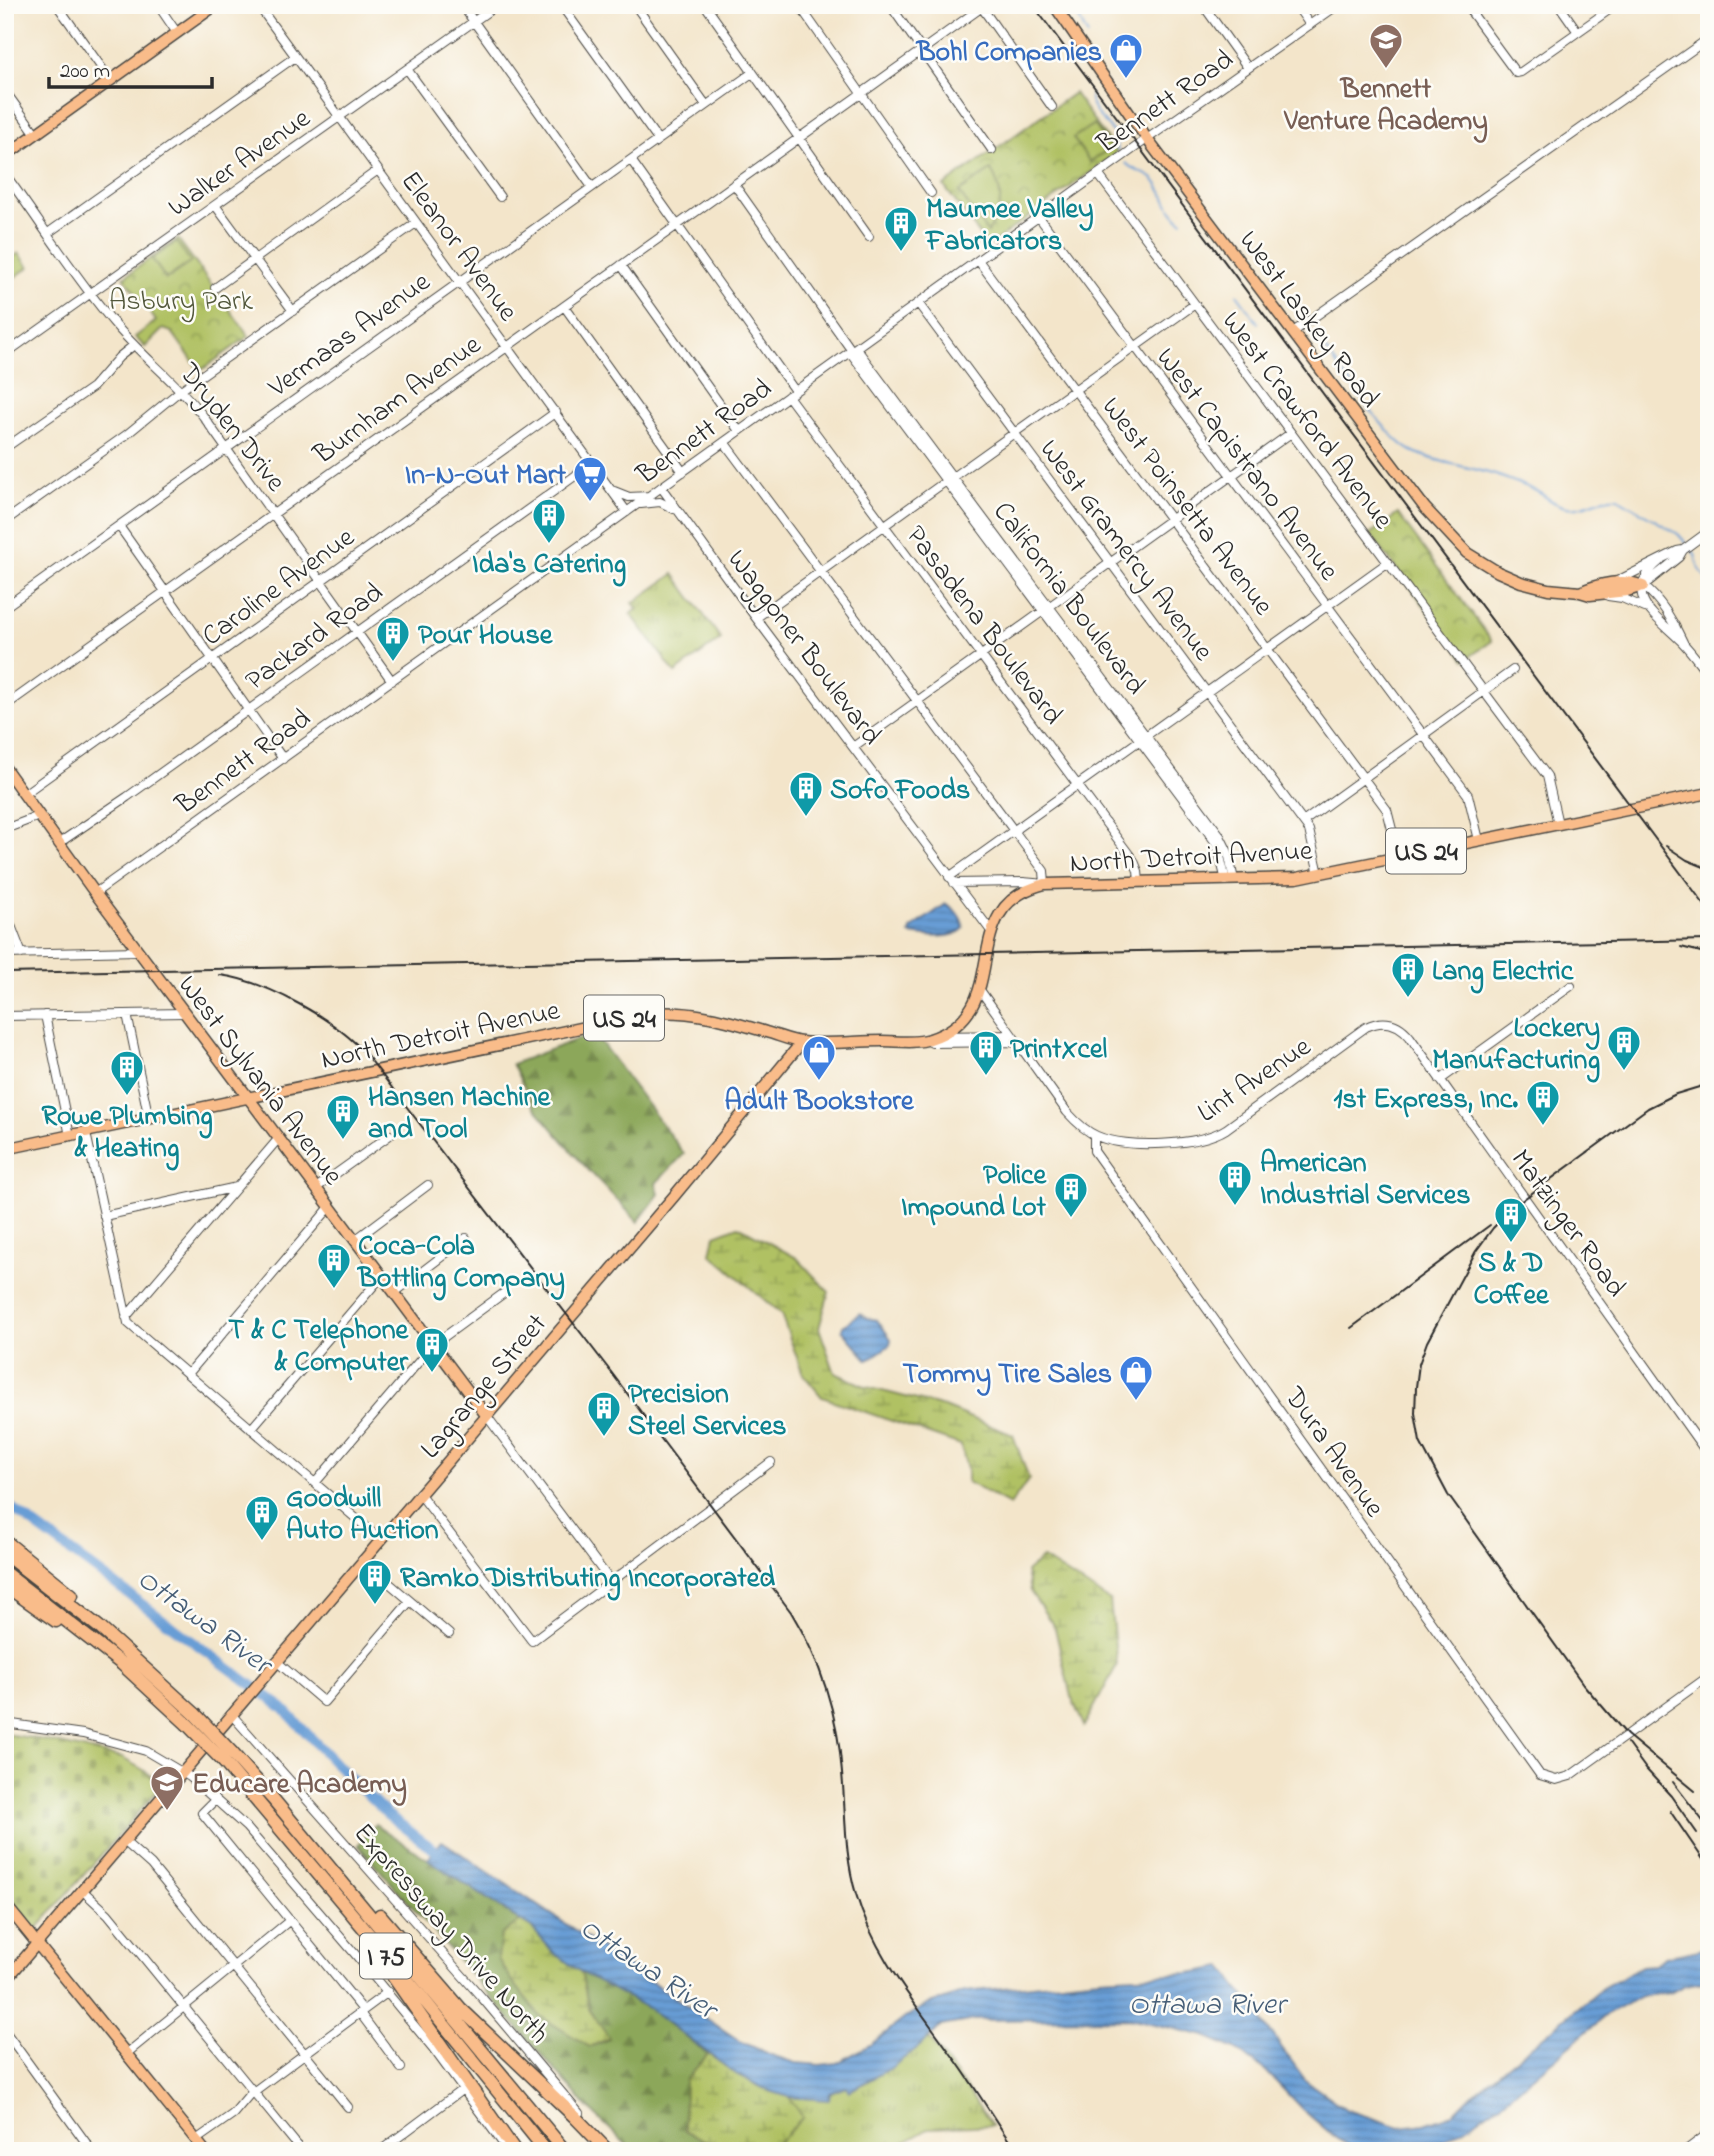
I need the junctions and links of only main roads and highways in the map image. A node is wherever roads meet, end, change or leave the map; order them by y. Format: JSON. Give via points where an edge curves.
{"nodes":[{"id":1,"x":216,"y":5,"type":"edge"},
{"id":2,"x":1054,"y":5,"type":"edge"},
{"id":3,"x":5,"y":156,"type":"edge"},
{"id":4,"x":1580,"y":592,"type":"junction"},
{"id":5,"x":5,"y":768,"type":"edge"},
{"id":6,"x":1709,"y":793,"type":"edge"},
{"id":7,"x":802,"y":1042,"type":"junction"},
{"id":8,"x":248,"y":1097,"type":"junction"},
{"id":9,"x":5,"y":1149,"type":"edge"},
{"id":10,"x":486,"y":1415,"type":"junction"},
{"id":11,"x":5,"y":1541,"type":"edge"},
{"id":12,"x":5,"y":1554,"type":"edge"},
{"id":13,"x":5,"y":1573,"type":"edge"},
{"id":14,"x":5,"y":1585,"type":"edge"},
{"id":15,"x":99,"y":1627,"type":"junction"},
{"id":16,"x":122,"y":1664,"type":"junction"},
{"id":17,"x":191,"y":1719,"type":"junction"},
{"id":18,"x":228,"y":1758,"type":"junction"},
{"id":19,"x":356,"y":1898,"type":"junction"},
{"id":20,"x":5,"y":1904,"type":"edge"},
{"id":21,"x":36,"y":1943,"type":"junction"},
{"id":22,"x":383,"y":1952,"type":"junction"},
{"id":23,"x":5,"y":1981,"type":"edge"},
{"id":24,"x":205,"y":2151,"type":"edge"},
{"id":25,"x":515,"y":2151,"type":"edge"},
{"id":26,"x":546,"y":2151,"type":"edge"},
{"id":27,"x":565,"y":2151,"type":"edge"},
{"id":28,"x":609,"y":2151,"type":"edge"}],
"edges":[{"from":1,"to":3,"type":"main road"},
{"from":2,"to":4,"type":"main road","name":"West Laskey Road","via":[[1147,139],[1426,509],[1461,548],[1482,563],[1521,582]]},
{"from":4,"to":4,"type":"main road","name":"West Laskey Road","via":[[1616,582],[1642,586],[1602,595]]},
{"from":5,"to":8,"type":"main road","name":"West Sylvania Avenue"},
{"from":6,"to":7,"type":"main road","name":"North Detroit Avenue","number":"US 24","via":[[1277,880],[1045,884],[1028,890],[1001,912],[991,931],[980,990],[960,1023],[932,1038]]},
{"from":7,"to":8,"type":"main road","name":"North Detroit Avenue","number":"US 24","via":[[698,1013],[651,1013]]},
{"from":7,"to":10,"type":"main road","name":"Lagrange Street"},
{"from":8,"to":9,"type":"main road","name":"North Detroit Avenue","number":"US 24"},
{"from":8,"to":10,"type":"main road","name":"West Sylvania Avenue"},
{"from":10,"to":21,"type":"main road","name":"Lagrange Street"},
{"from":11,"to":15,"type":"highway","via":[[90,1611]]},
{"from":12,"to":15,"type":"highway","number":"I 75"},
{"from":13,"to":16,"type":"highway","number":"I 75"},
{"from":14,"to":16,"type":"highway","via":[[106,1660]]},
{"from":15,"to":17,"type":"highway","number":"I 75"},
{"from":16,"to":17,"type":"highway","number":"I 75"},
{"from":17,"to":18,"type":"highway","number":"I 75","bridge":true},
{"from":18,"to":19,"type":"highway","number":"I 75","via":[[273,1799]]},
{"from":18,"to":22,"type":"highway","number":"I 75"},
{"from":19,"to":27,"type":"highway","number":"I 75"},
{"from":19,"to":28,"type":"highway","via":[[381,1916],[460,2008]]},
{"from":20,"to":21,"type":"main road"},
{"from":21,"to":23,"type":"main road","name":"Lagrange Street"},
{"from":21,"to":24,"type":"main road"},
{"from":22,"to":25,"type":"highway","via":[[390,1972]]},
{"from":22,"to":26,"type":"highway","number":"I 75"}]}
